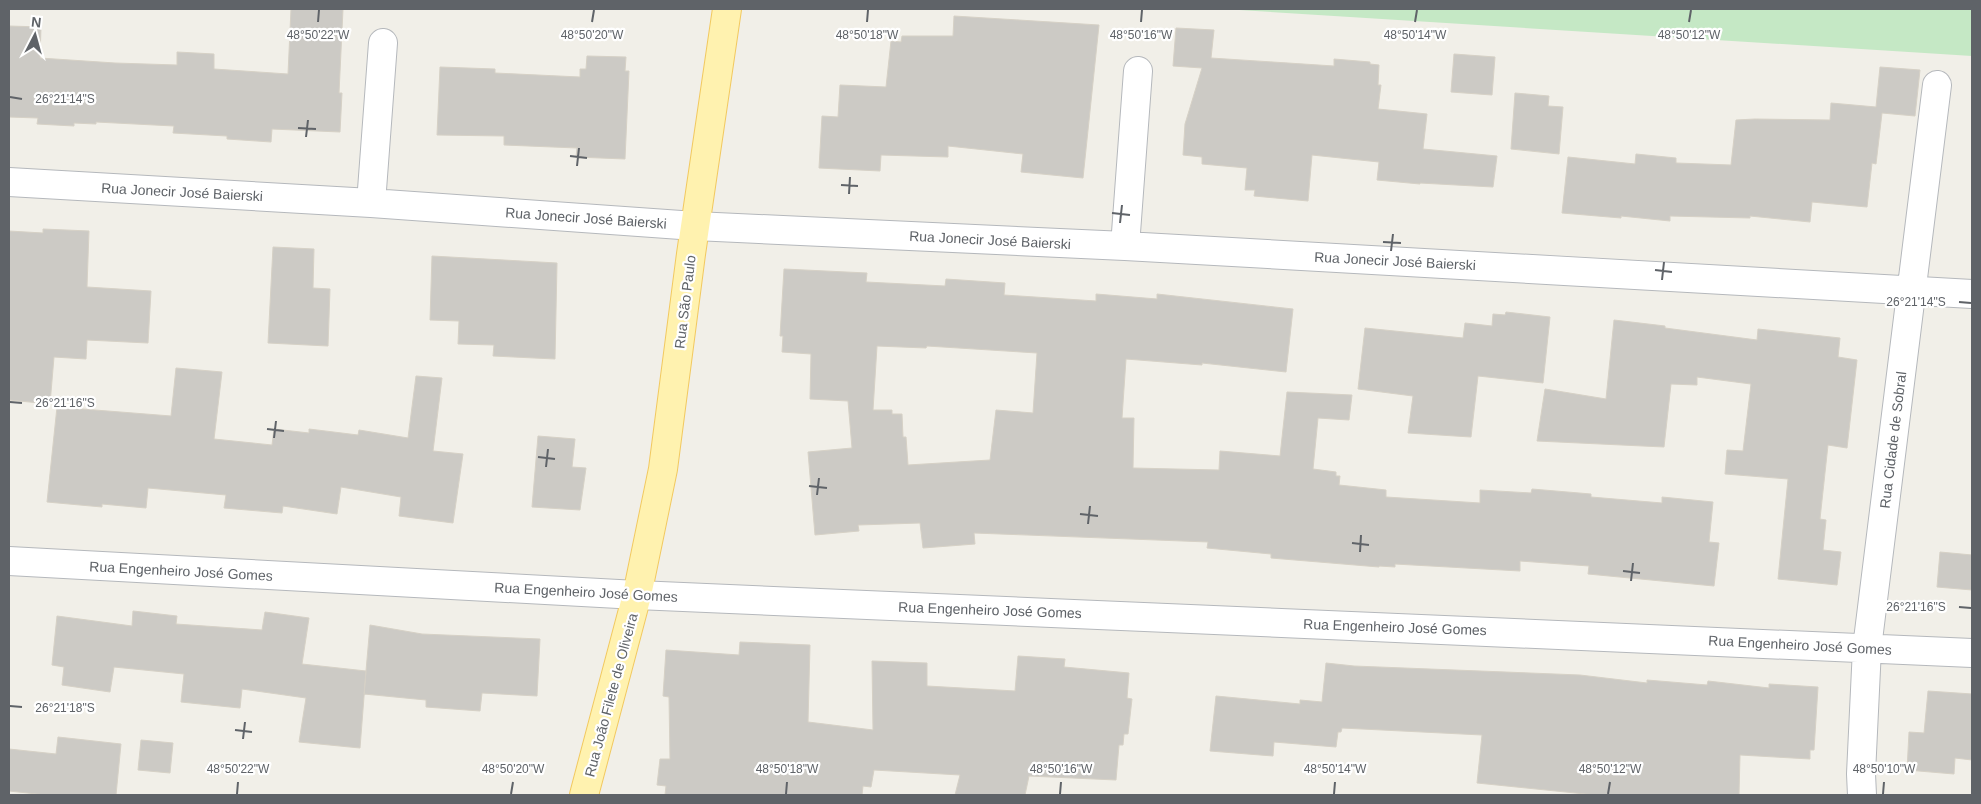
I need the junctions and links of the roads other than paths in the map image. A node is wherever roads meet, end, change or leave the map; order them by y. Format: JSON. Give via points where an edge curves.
{"nodes":[{"id":1,"x":727,"y":9,"type":"edge"},
{"id":2,"x":383,"y":43,"type":"dead end"},
{"id":3,"x":1138,"y":71,"type":"dead end"},
{"id":4,"x":1937,"y":85,"type":"dead end"},
{"id":5,"x":9,"y":182,"type":"edge"},
{"id":6,"x":372,"y":203,"type":"junction"},
{"id":7,"x":695,"y":226,"type":"junction"},
{"id":8,"x":1125,"y":246,"type":"junction"},
{"id":9,"x":1911,"y":290,"type":"junction"},
{"id":10,"x":1972,"y":294,"type":"edge"},
{"id":11,"x":9,"y":562,"type":"edge"},
{"id":12,"x":637,"y":595,"type":"junction"},
{"id":13,"x":1867,"y":648,"type":"junction"},
{"id":14,"x":1972,"y":653,"type":"edge"},
{"id":15,"x":584,"y":795,"type":"edge"},
{"id":16,"x":1862,"y":795,"type":"edge"}],
"edges":[{"from":1,"to":7,"type":"main road","name":"Rua São Paulo"},
{"from":2,"to":6,"type":"street"},
{"from":3,"to":8,"type":"street"},
{"from":4,"to":9,"type":"street","name":"Rua Cidade de Sobral"},
{"from":5,"to":6,"type":"street","name":"Rua Jonecir José Baierski"},
{"from":6,"to":7,"type":"street","name":"Rua Jonecir José Baierski"},
{"from":7,"to":8,"type":"street","name":"Rua Jonecir José Baierski"},
{"from":7,"to":12,"type":"main road","name":"Rua São Paulo","via":[[663,469]]},
{"from":8,"to":9,"type":"street","name":"Rua Jonecir José Baierski"},
{"from":9,"to":10,"type":"street","name":"Rua Jonecir José Baierski"},
{"from":9,"to":13,"type":"street","name":"Rua Cidade de Sobral"},
{"from":11,"to":12,"type":"street","name":"Rua Engenheiro José Gomes"},
{"from":12,"to":13,"type":"street","name":"Rua Engenheiro José Gomes"},
{"from":12,"to":15,"type":"main road","name":"Rua João Filete de Oliveira"},
{"from":13,"to":14,"type":"street","name":"Rua Engenheiro José Gomes"},
{"from":13,"to":16,"type":"street","name":"Rua Cidade de Sobral"}]}
